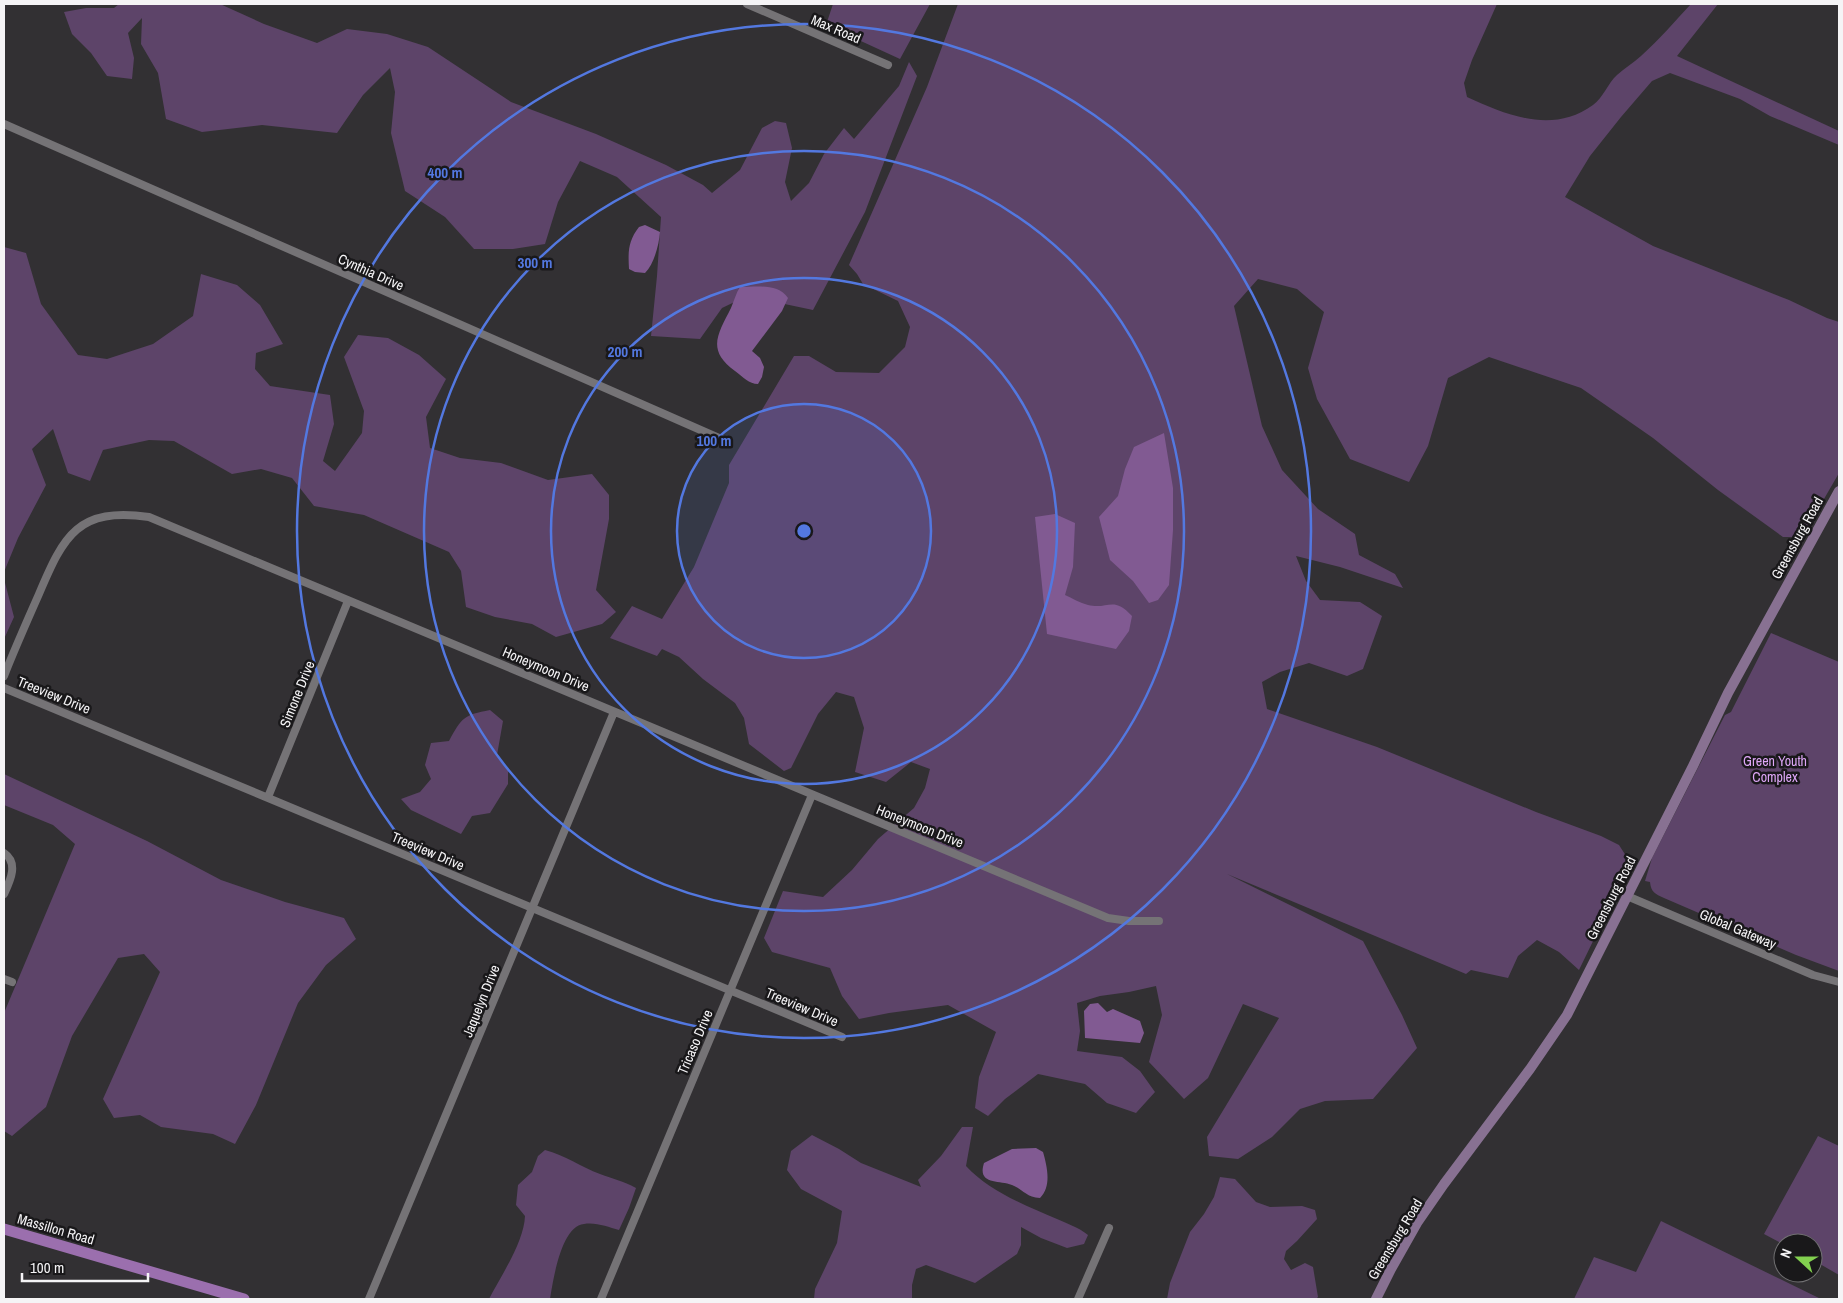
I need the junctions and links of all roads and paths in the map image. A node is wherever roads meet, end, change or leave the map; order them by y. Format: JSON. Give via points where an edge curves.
{"nodes":[{"id":1,"x":746,"y":4,"type":"edge"},
{"id":2,"x":888,"y":65,"type":"dead end"},
{"id":3,"x":4,"y":124,"type":"edge"},
{"id":4,"x":728,"y":442,"type":"dead end"},
{"id":5,"x":1839,"y":491,"type":"edge"},
{"id":6,"x":348,"y":601,"type":"junction"},
{"id":7,"x":4,"y":676,"type":"edge"},
{"id":8,"x":4,"y":688,"type":"edge"},
{"id":9,"x":614,"y":712,"type":"junction"},
{"id":10,"x":812,"y":795,"type":"junction"},
{"id":11,"x":268,"y":797,"type":"junction"},
{"id":12,"x":4,"y":853,"type":"edge"},
{"id":13,"x":4,"y":894,"type":"edge"},
{"id":14,"x":1628,"y":896,"type":"junction"},
{"id":15,"x":533,"y":907,"type":"junction"},
{"id":16,"x":1159,"y":921,"type":"dead end"},
{"id":17,"x":4,"y":979,"type":"edge"},
{"id":18,"x":12,"y":982,"type":"dead end"},
{"id":19,"x":1839,"y":982,"type":"edge"},
{"id":20,"x":730,"y":990,"type":"junction"},
{"id":21,"x":842,"y":1037,"type":"dead end"},
{"id":22,"x":1109,"y":1228,"type":"dead end"},
{"id":23,"x":4,"y":1230,"type":"edge"},
{"id":24,"x":244,"y":1299,"type":"edge"},
{"id":25,"x":369,"y":1299,"type":"edge"},
{"id":26,"x":601,"y":1299,"type":"edge"},
{"id":27,"x":1078,"y":1299,"type":"edge"},
{"id":28,"x":1376,"y":1299,"type":"edge"}],
"edges":[{"from":1,"to":2,"type":"street","name":"Max Road"},
{"from":3,"to":4,"type":"street","name":"Cynthia Drive"},
{"from":5,"to":14,"type":"main road","name":"Greensburg Road","via":[[1728,693]]},
{"from":6,"to":7,"type":"street","name":"Honeymoon Drive","via":[[156,519],[128,514],[107,516],[75,531],[60,548]]},
{"from":6,"to":9,"type":"street","name":"Honeymoon Drive"},
{"from":6,"to":11,"type":"street","name":"Simone Drive"},
{"from":8,"to":11,"type":"street","name":"Treeview Drive"},
{"from":9,"to":10,"type":"street","name":"Honeymoon Drive"},
{"from":9,"to":15,"type":"street","name":"Jaquelyn Drive"},
{"from":10,"to":16,"type":"street","name":"Honeymoon Drive","via":[[1108,918]]},
{"from":10,"to":20,"type":"street","name":"Tricaso Drive"},
{"from":11,"to":15,"type":"street","name":"Treeview Drive"},
{"from":12,"to":13,"type":"street","via":[[12,869]]},
{"from":14,"to":19,"type":"street","name":"Global Gateway","via":[[1813,975]]},
{"from":14,"to":28,"type":"main road","name":"Greensburg Road","via":[[1558,1030],[1417,1224]]},
{"from":15,"to":20,"type":"street","name":"Treeview Drive"},
{"from":15,"to":25,"type":"street","name":"Jaquelyn Drive"},
{"from":17,"to":18,"type":"street"},
{"from":20,"to":21,"type":"street","name":"Treeview Drive"},
{"from":20,"to":26,"type":"street","name":"Tricaso Drive"},
{"from":22,"to":27,"type":"street"},
{"from":23,"to":24,"type":"main road","name":"Massillon Road"}]}
